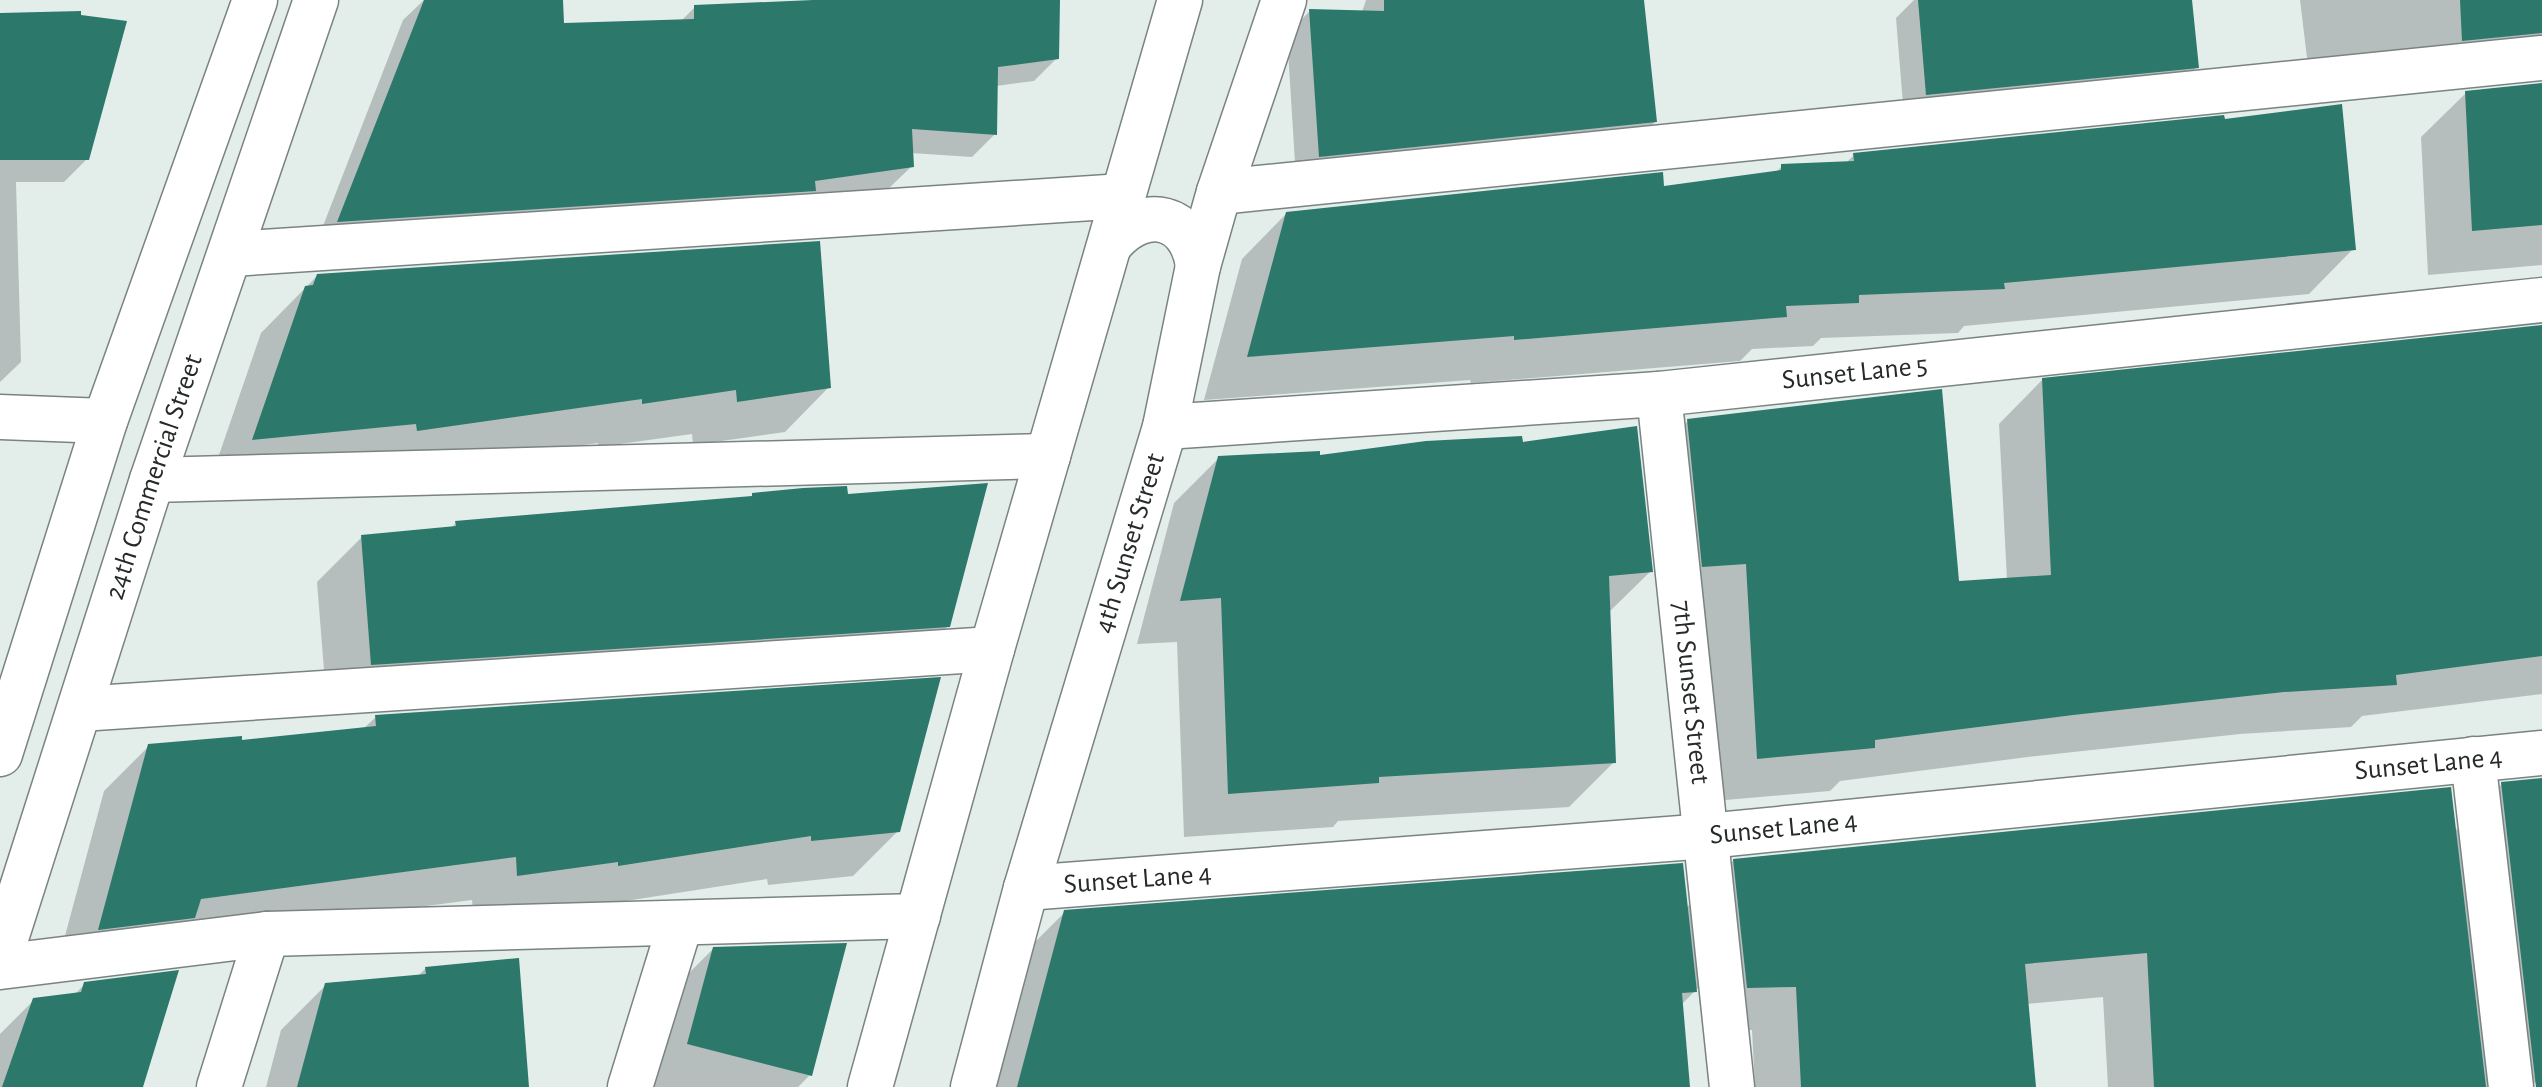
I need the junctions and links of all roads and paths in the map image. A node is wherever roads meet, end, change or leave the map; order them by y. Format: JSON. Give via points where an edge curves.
{"nodes":[{"id":1,"x":255,"y":0,"type":"edge"},
{"id":2,"x":316,"y":0,"type":"edge"},
{"id":3,"x":1180,"y":0,"type":"edge"},
{"id":4,"x":1284,"y":0,"type":"edge"},
{"id":5,"x":2542,"y":58,"type":"edge"},
{"id":6,"x":1219,"y":192,"type":"junction"},
{"id":7,"x":1123,"y":196,"type":"junction"},
{"id":8,"x":1112,"y":242,"type":"junction"},
{"id":9,"x":232,"y":254,"type":"junction"},
{"id":10,"x":1198,"y":266,"type":"junction"},
{"id":11,"x":2542,"y":300,"type":"edge"},
{"id":12,"x":1659,"y":394,"type":"junction"},
{"id":13,"x":0,"y":417,"type":"edge"},
{"id":14,"x":105,"y":421,"type":"junction"},
{"id":15,"x":1165,"y":427,"type":"junction"},
{"id":16,"x":1048,"y":456,"type":"junction"},
{"id":17,"x":152,"y":480,"type":"junction"},
{"id":18,"x":992,"y":649,"type":"junction"},
{"id":19,"x":80,"y":709,"type":"junction"},
{"id":20,"x":2542,"y":753,"type":"edge"},
{"id":21,"x":0,"y":754,"type":"edge"},
{"id":22,"x":2473,"y":759,"type":"junction"},
{"id":23,"x":1707,"y":836,"type":"junction"},
{"id":24,"x":1026,"y":888,"type":"junction"},
{"id":25,"x":918,"y":916,"type":"junction"},
{"id":26,"x":680,"y":925,"type":"junction"},
{"id":27,"x":267,"y":934,"type":"junction"},
{"id":28,"x":0,"y":957,"type":"edge"},
{"id":29,"x":0,"y":967,"type":"edge"},
{"id":30,"x":219,"y":1087,"type":"edge"},
{"id":31,"x":630,"y":1087,"type":"edge"},
{"id":32,"x":870,"y":1087,"type":"edge"},
{"id":33,"x":973,"y":1087,"type":"edge"},
{"id":34,"x":1732,"y":1087,"type":"edge"},
{"id":35,"x":2511,"y":1087,"type":"edge"}],
"edges":[{"from":1,"to":14,"type":"street"},
{"from":2,"to":9,"type":"street","name":"24th Commercial Street"},
{"from":3,"to":7,"type":"street"},
{"from":4,"to":6,"type":"street","name":"4th Sunset Street"},
{"from":5,"to":6,"type":"street"},
{"from":6,"to":10,"type":"street","name":"4th Sunset Street"},
{"from":7,"to":8,"type":"street"},
{"from":7,"to":9,"type":"street"},
{"from":8,"to":10,"type":"street","via":[[1135,222],[1165,220],[1189,238]]},
{"from":8,"to":16,"type":"street"},
{"from":9,"to":17,"type":"street","name":"24th Commercial Street"},
{"from":10,"to":15,"type":"street","name":"4th Sunset Street"},
{"from":11,"to":12,"type":"street","name":"Sunset Lane 5"},
{"from":12,"to":15,"type":"street","name":"Sunset Lane 5"},
{"from":12,"to":23,"type":"street","name":"7th Sunset Street"},
{"from":13,"to":14,"type":"street"},
{"from":14,"to":21,"type":"street"},
{"from":15,"to":24,"type":"street","name":"4th Sunset Street"},
{"from":16,"to":17,"type":"street"},
{"from":16,"to":18,"type":"street"},
{"from":17,"to":19,"type":"street","name":"24th Commercial Street"},
{"from":18,"to":19,"type":"street"},
{"from":18,"to":25,"type":"street"},
{"from":19,"to":28,"type":"street","name":"24th Commercial Street"},
{"from":20,"to":22,"type":"street","name":"Sunset Lane 4"},
{"from":22,"to":23,"type":"street","name":"Sunset Lane 4"},
{"from":22,"to":35,"type":"street"},
{"from":23,"to":24,"type":"street","name":"Sunset Lane 4"},
{"from":23,"to":34,"type":"street","name":"7th Sunset Street"},
{"from":24,"to":33,"type":"street","name":"4th Sunset Street"},
{"from":25,"to":26,"type":"street"},
{"from":25,"to":32,"type":"street"},
{"from":26,"to":27,"type":"street"},
{"from":26,"to":31,"type":"street"},
{"from":27,"to":29,"type":"street"},
{"from":27,"to":30,"type":"street"}]}
